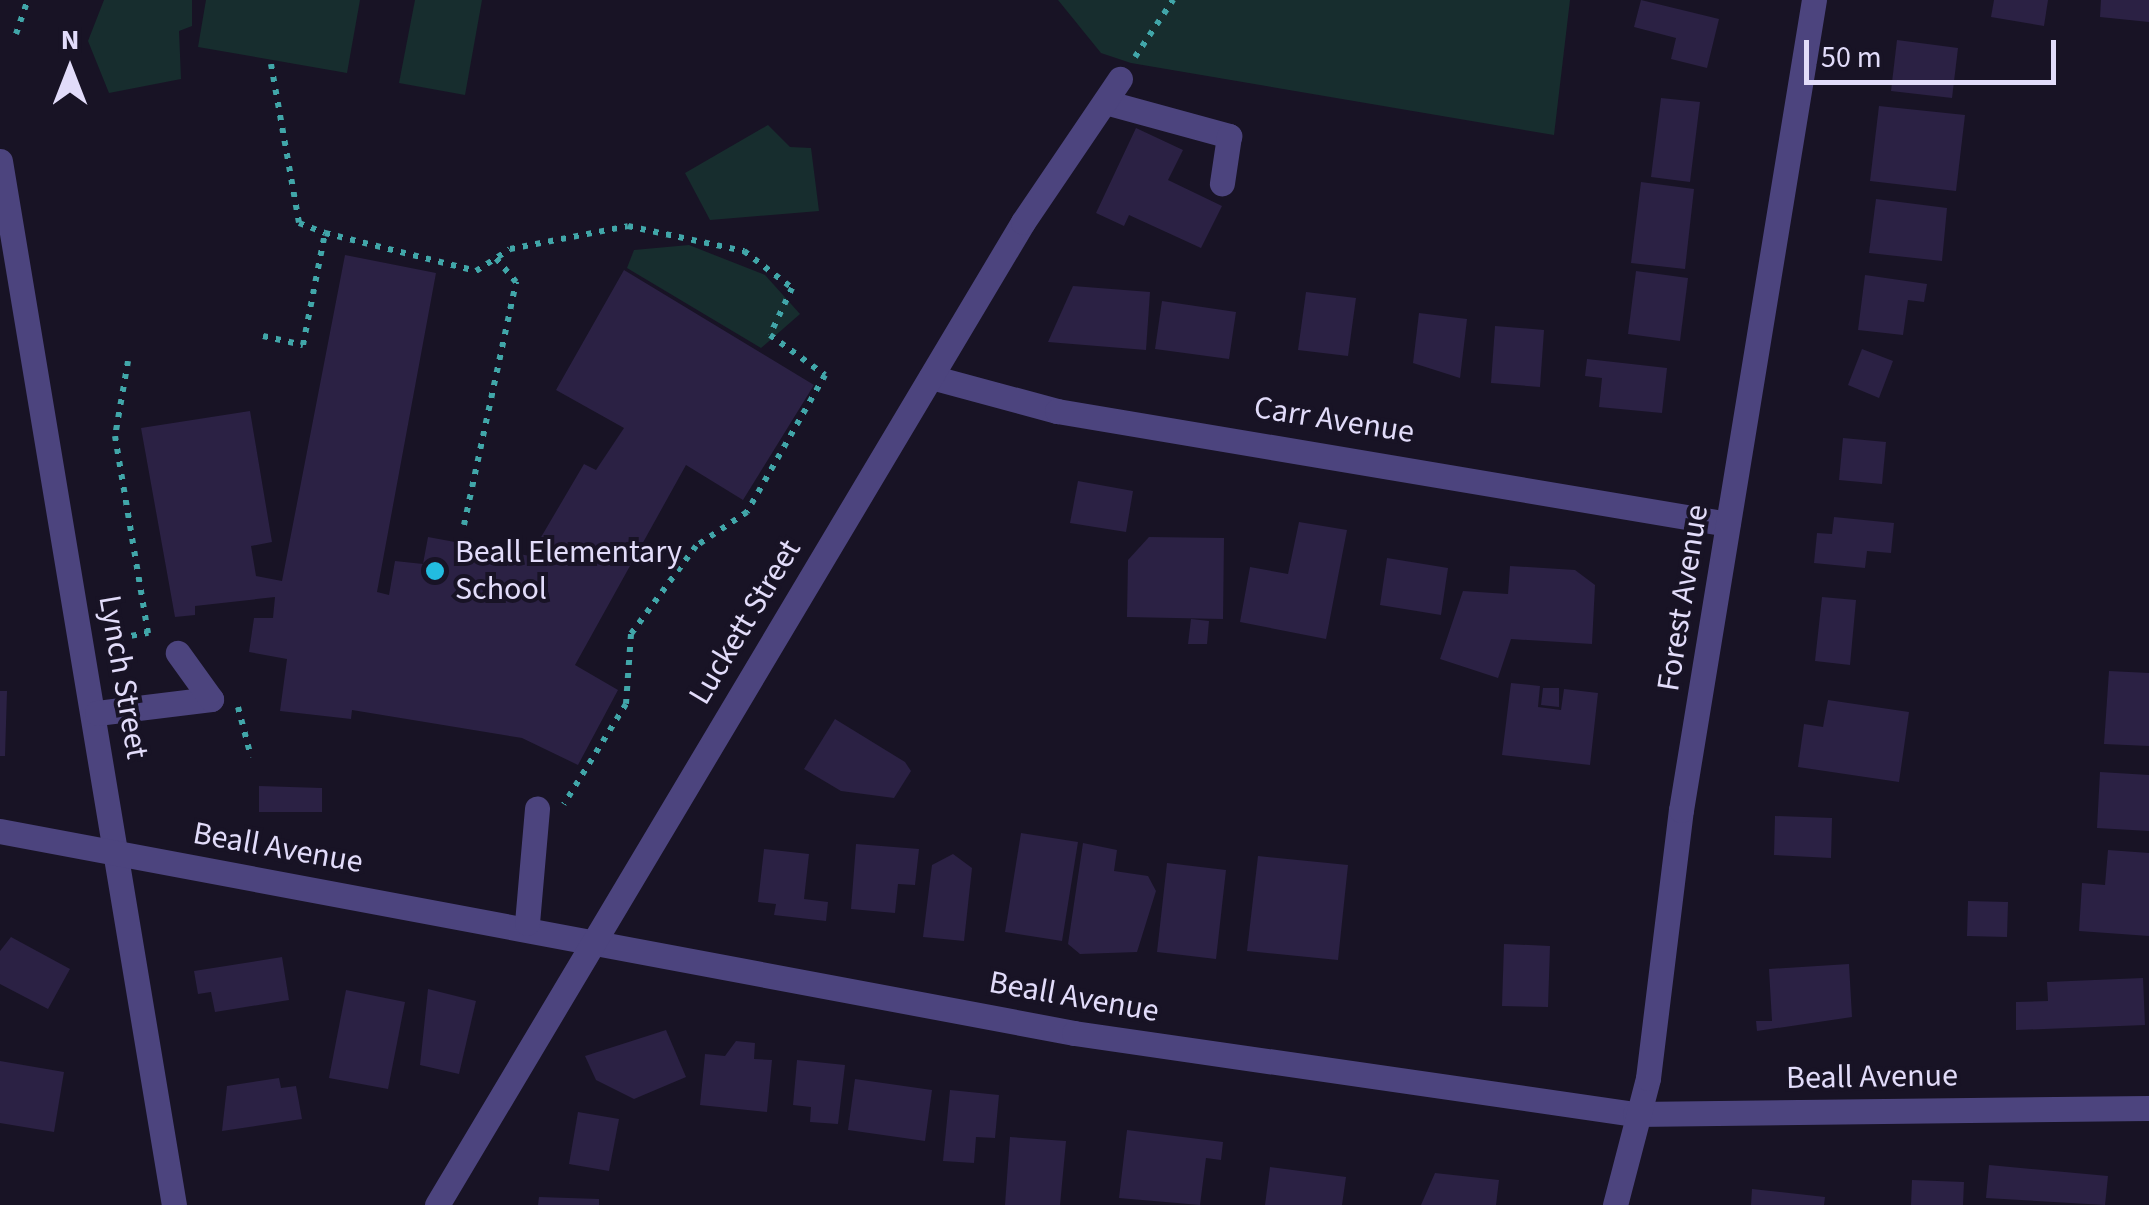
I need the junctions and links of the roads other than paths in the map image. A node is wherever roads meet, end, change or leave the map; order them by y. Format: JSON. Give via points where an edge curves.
{"nodes":[{"id":1,"x":1814,"y":0,"type":"edge"},
{"id":2,"x":1120,"y":80,"type":"road end"},
{"id":3,"x":1105,"y":102,"type":"junction"},
{"id":4,"x":0,"y":161,"type":"edge"},
{"id":5,"x":1222,"y":183,"type":"dead end"},
{"id":6,"x":931,"y":377,"type":"junction"},
{"id":7,"x":1728,"y":524,"type":"junction"},
{"id":8,"x":178,"y":653,"type":"dead end"},
{"id":9,"x":97,"y":713,"type":"junction"},
{"id":10,"x":545,"y":812,"type":"road end"},
{"id":11,"x":0,"y":831,"type":"edge"},
{"id":12,"x":112,"y":852,"type":"junction"},
{"id":13,"x":527,"y":924,"type":"junction"},
{"id":14,"x":598,"y":938,"type":"junction"},
{"id":15,"x":2149,"y":1108,"type":"edge"},
{"id":16,"x":1634,"y":1114,"type":"junction"},
{"id":17,"x":174,"y":1205,"type":"edge"},
{"id":18,"x":437,"y":1205,"type":"edge"},
{"id":19,"x":1615,"y":1205,"type":"edge"}],
"edges":[{"from":1,"to":7,"type":"street","name":"Forest Avenue"},
{"from":2,"to":3,"type":"street","name":"Luckett Street"},
{"from":3,"to":5,"type":"street","via":[[1229,136]]},
{"from":3,"to":6,"type":"street","name":"Luckett Street"},
{"from":4,"to":9,"type":"street","name":"Lynch Street"},
{"from":6,"to":7,"type":"street","name":"Carr Avenue","via":[[1057,411]]},
{"from":6,"to":14,"type":"street","name":"Luckett Street"},
{"from":7,"to":16,"type":"street","name":"Forest Avenue","via":[[1648,1078]]},
{"from":8,"to":9,"type":"street","via":[[211,699]]},
{"from":9,"to":12,"type":"street","name":"Lynch Street"},
{"from":10,"to":13,"type":"street"},
{"from":11,"to":12,"type":"street","name":"Beall Avenue"},
{"from":12,"to":13,"type":"street","name":"Beall Avenue"},
{"from":12,"to":17,"type":"street","name":"Lynch Street"},
{"from":13,"to":14,"type":"street","name":"Beall Avenue"},
{"from":14,"to":16,"type":"street","name":"Beall Avenue","via":[[1074,1033]]},
{"from":14,"to":18,"type":"street","name":"Luckett Street"},
{"from":15,"to":16,"type":"street","name":"Beall Avenue"},
{"from":16,"to":19,"type":"street","name":"Forest Avenue"}]}
